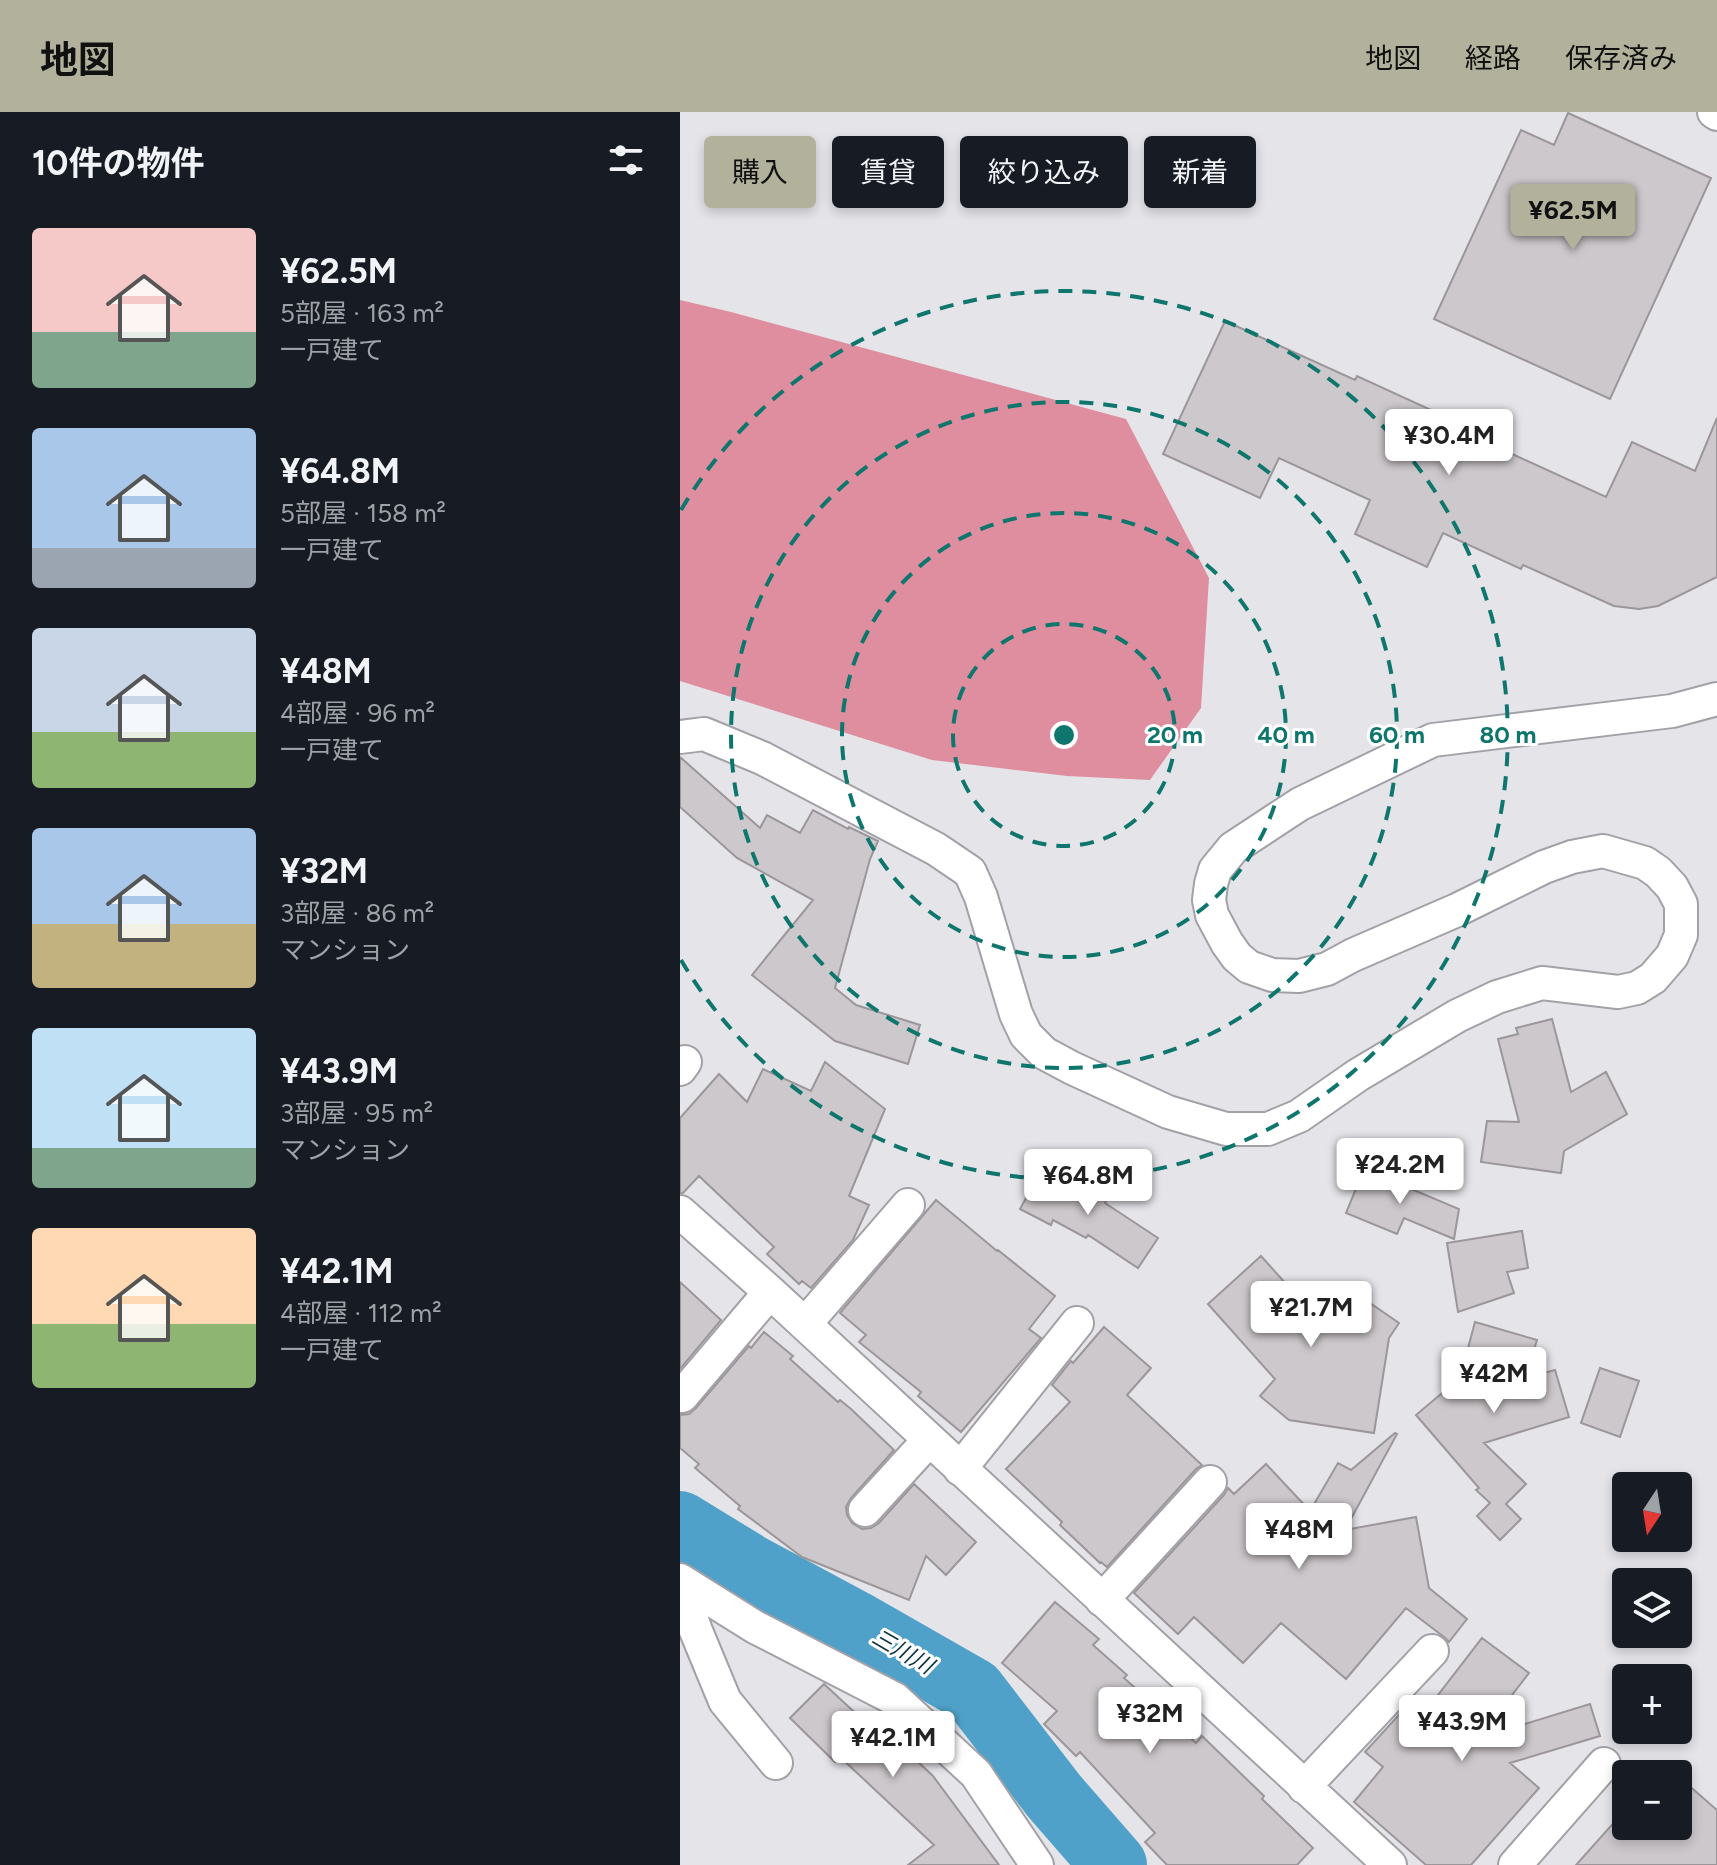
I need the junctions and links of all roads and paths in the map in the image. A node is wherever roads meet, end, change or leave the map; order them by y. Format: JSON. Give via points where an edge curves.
{"nodes":[{"id":1,"x":1717,"y":699,"type":"edge"},
{"id":2,"x":680,"y":737,"type":"edge"},
{"id":3,"x":908,"y":1205,"type":"dead end"},
{"id":4,"x":680,"y":1212,"type":"edge"},
{"id":5,"x":770,"y":1292,"type":"junction"},
{"id":6,"x":1077,"y":1323,"type":"dead end"},
{"id":7,"x":805,"y":1324,"type":"junction"},
{"id":8,"x":682,"y":1396,"type":"edge"},
{"id":9,"x":929,"y":1440,"type":"junction"},
{"id":10,"x":960,"y":1469,"type":"junction"},
{"id":11,"x":1210,"y":1482,"type":"dead end"},
{"id":12,"x":865,"y":1510,"type":"dead end"},
{"id":13,"x":680,"y":1580,"type":"edge"},
{"id":14,"x":680,"y":1587,"type":"edge"},
{"id":15,"x":1102,"y":1600,"type":"junction"},
{"id":16,"x":1432,"y":1651,"type":"dead end"},
{"id":17,"x":776,"y":1763,"type":"dead end"},
{"id":18,"x":1604,"y":1764,"type":"dead end"},
{"id":19,"x":1304,"y":1787,"type":"junction"},
{"id":20,"x":1037,"y":1865,"type":"edge"},
{"id":21,"x":1390,"y":1865,"type":"edge"},
{"id":22,"x":1515,"y":1865,"type":"edge"}],
"edges":[{"from":1,"to":2,"type":"street","via":[[1672,711],[1433,740],[1300,804],[1233,848],[1215,870],[1212,915],[1237,957],[1272,975],[1327,969],[1544,867],[1603,851],[1645,863],[1672,887],[1681,904],[1681,935],[1672,956],[1637,988],[1618,992],[1542,983],[1497,997],[1358,1075],[1299,1116],[1268,1129],[1226,1129],[1168,1112],[1044,1053],[1026,1035],[1016,1014],[970,872],[762,758],[704,734]]},
{"from":3,"to":7,"type":"street"},
{"from":4,"to":5,"type":"street"},
{"from":5,"to":7,"type":"street"},
{"from":5,"to":8,"type":"street"},
{"from":6,"to":10,"type":"street"},
{"from":7,"to":9,"type":"street"},
{"from":9,"to":10,"type":"street"},
{"from":9,"to":12,"type":"street"},
{"from":10,"to":15,"type":"street"},
{"from":11,"to":15,"type":"street"},
{"from":13,"to":20,"type":"street","via":[[755,1627],[895,1699],[976,1774]]},
{"from":14,"to":17,"type":"street","via":[[725,1701]]},
{"from":15,"to":19,"type":"street"},
{"from":16,"to":19,"type":"street"},
{"from":18,"to":22,"type":"street"},
{"from":19,"to":21,"type":"street"}]}
